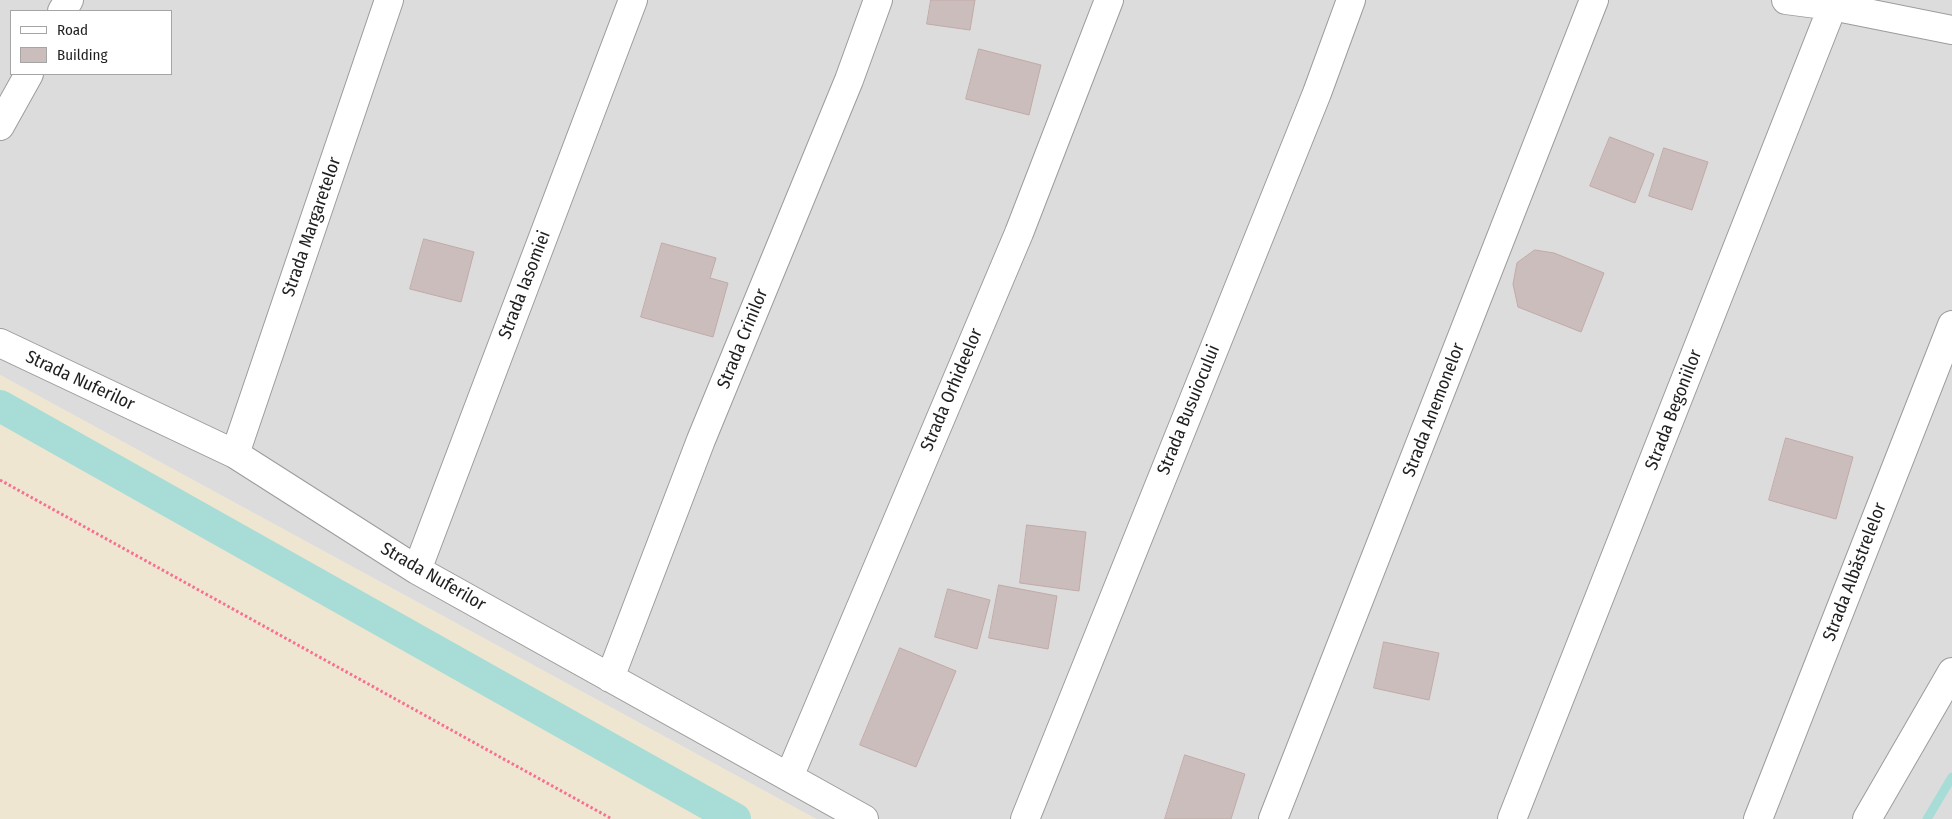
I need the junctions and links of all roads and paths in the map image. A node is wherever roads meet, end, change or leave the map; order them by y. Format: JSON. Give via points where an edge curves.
{"nodes":[{"id":1,"x":389,"y":0,"type":"edge"},
{"id":2,"x":633,"y":0,"type":"edge"},
{"id":3,"x":878,"y":0,"type":"edge"},
{"id":4,"x":1109,"y":0,"type":"edge"},
{"id":5,"x":1351,"y":0,"type":"edge"},
{"id":6,"x":1594,"y":0,"type":"edge"},
{"id":7,"x":1786,"y":0,"type":"edge"},
{"id":8,"x":1833,"y":3,"type":"edge"},
{"id":9,"x":1952,"y":30,"type":"edge"},
{"id":10,"x":27,"y":75,"type":"edge"},
{"id":11,"x":0,"y":126,"type":"edge"},
{"id":12,"x":1952,"y":325,"type":"edge"},
{"id":13,"x":0,"y":343,"type":"edge"},
{"id":14,"x":235,"y":454,"type":"junction"},
{"id":15,"x":0,"y":480,"type":"edge"},
{"id":16,"x":417,"y":570,"type":"junction"},
{"id":17,"x":1952,"y":672,"type":"edge"},
{"id":18,"x":610,"y":678,"type":"junction"},
{"id":19,"x":789,"y":777,"type":"junction"},
{"id":20,"x":612,"y":819,"type":"edge"},
{"id":21,"x":864,"y":819,"type":"edge"},
{"id":22,"x":1025,"y":819,"type":"edge"},
{"id":23,"x":1274,"y":819,"type":"edge"},
{"id":24,"x":1512,"y":819,"type":"edge"},
{"id":25,"x":1758,"y":819,"type":"edge"},
{"id":26,"x":1867,"y":819,"type":"edge"}],
"edges":[{"from":1,"to":14,"type":"street","name":"Strada Margaretelor"},
{"from":2,"to":16,"type":"street","name":"Strada Iasomiei"},
{"from":3,"to":18,"type":"street","name":"Strada Crinilor","via":[[849,80],[701,440]]},
{"from":4,"to":19,"type":"street","name":"Strada Orhideelor","via":[[1019,234]]},
{"from":5,"to":22,"type":"street","name":"Strada Busuiocului","via":[[1317,93]]},
{"from":6,"to":23,"type":"street","name":"Strada Anemonelor"},
{"from":7,"to":8,"type":"street"},
{"from":8,"to":9,"type":"street"},
{"from":8,"to":24,"type":"street","name":"Strada Begoniilor"},
{"from":10,"to":11,"type":"street"},
{"from":12,"to":25,"type":"street","name":"Strada Albăstrelelor"},
{"from":13,"to":14,"type":"street","name":"Strada Nuferilor"},
{"from":14,"to":16,"type":"street","name":"Strada Nuferilor"},
{"from":15,"to":20,"type":"path"},
{"from":16,"to":18,"type":"street","name":"Strada Nuferilor"},
{"from":17,"to":26,"type":"street"},
{"from":18,"to":19,"type":"street","name":"Strada Nuferilor"},
{"from":19,"to":21,"type":"street","name":"Strada Nuferilor"}]}
